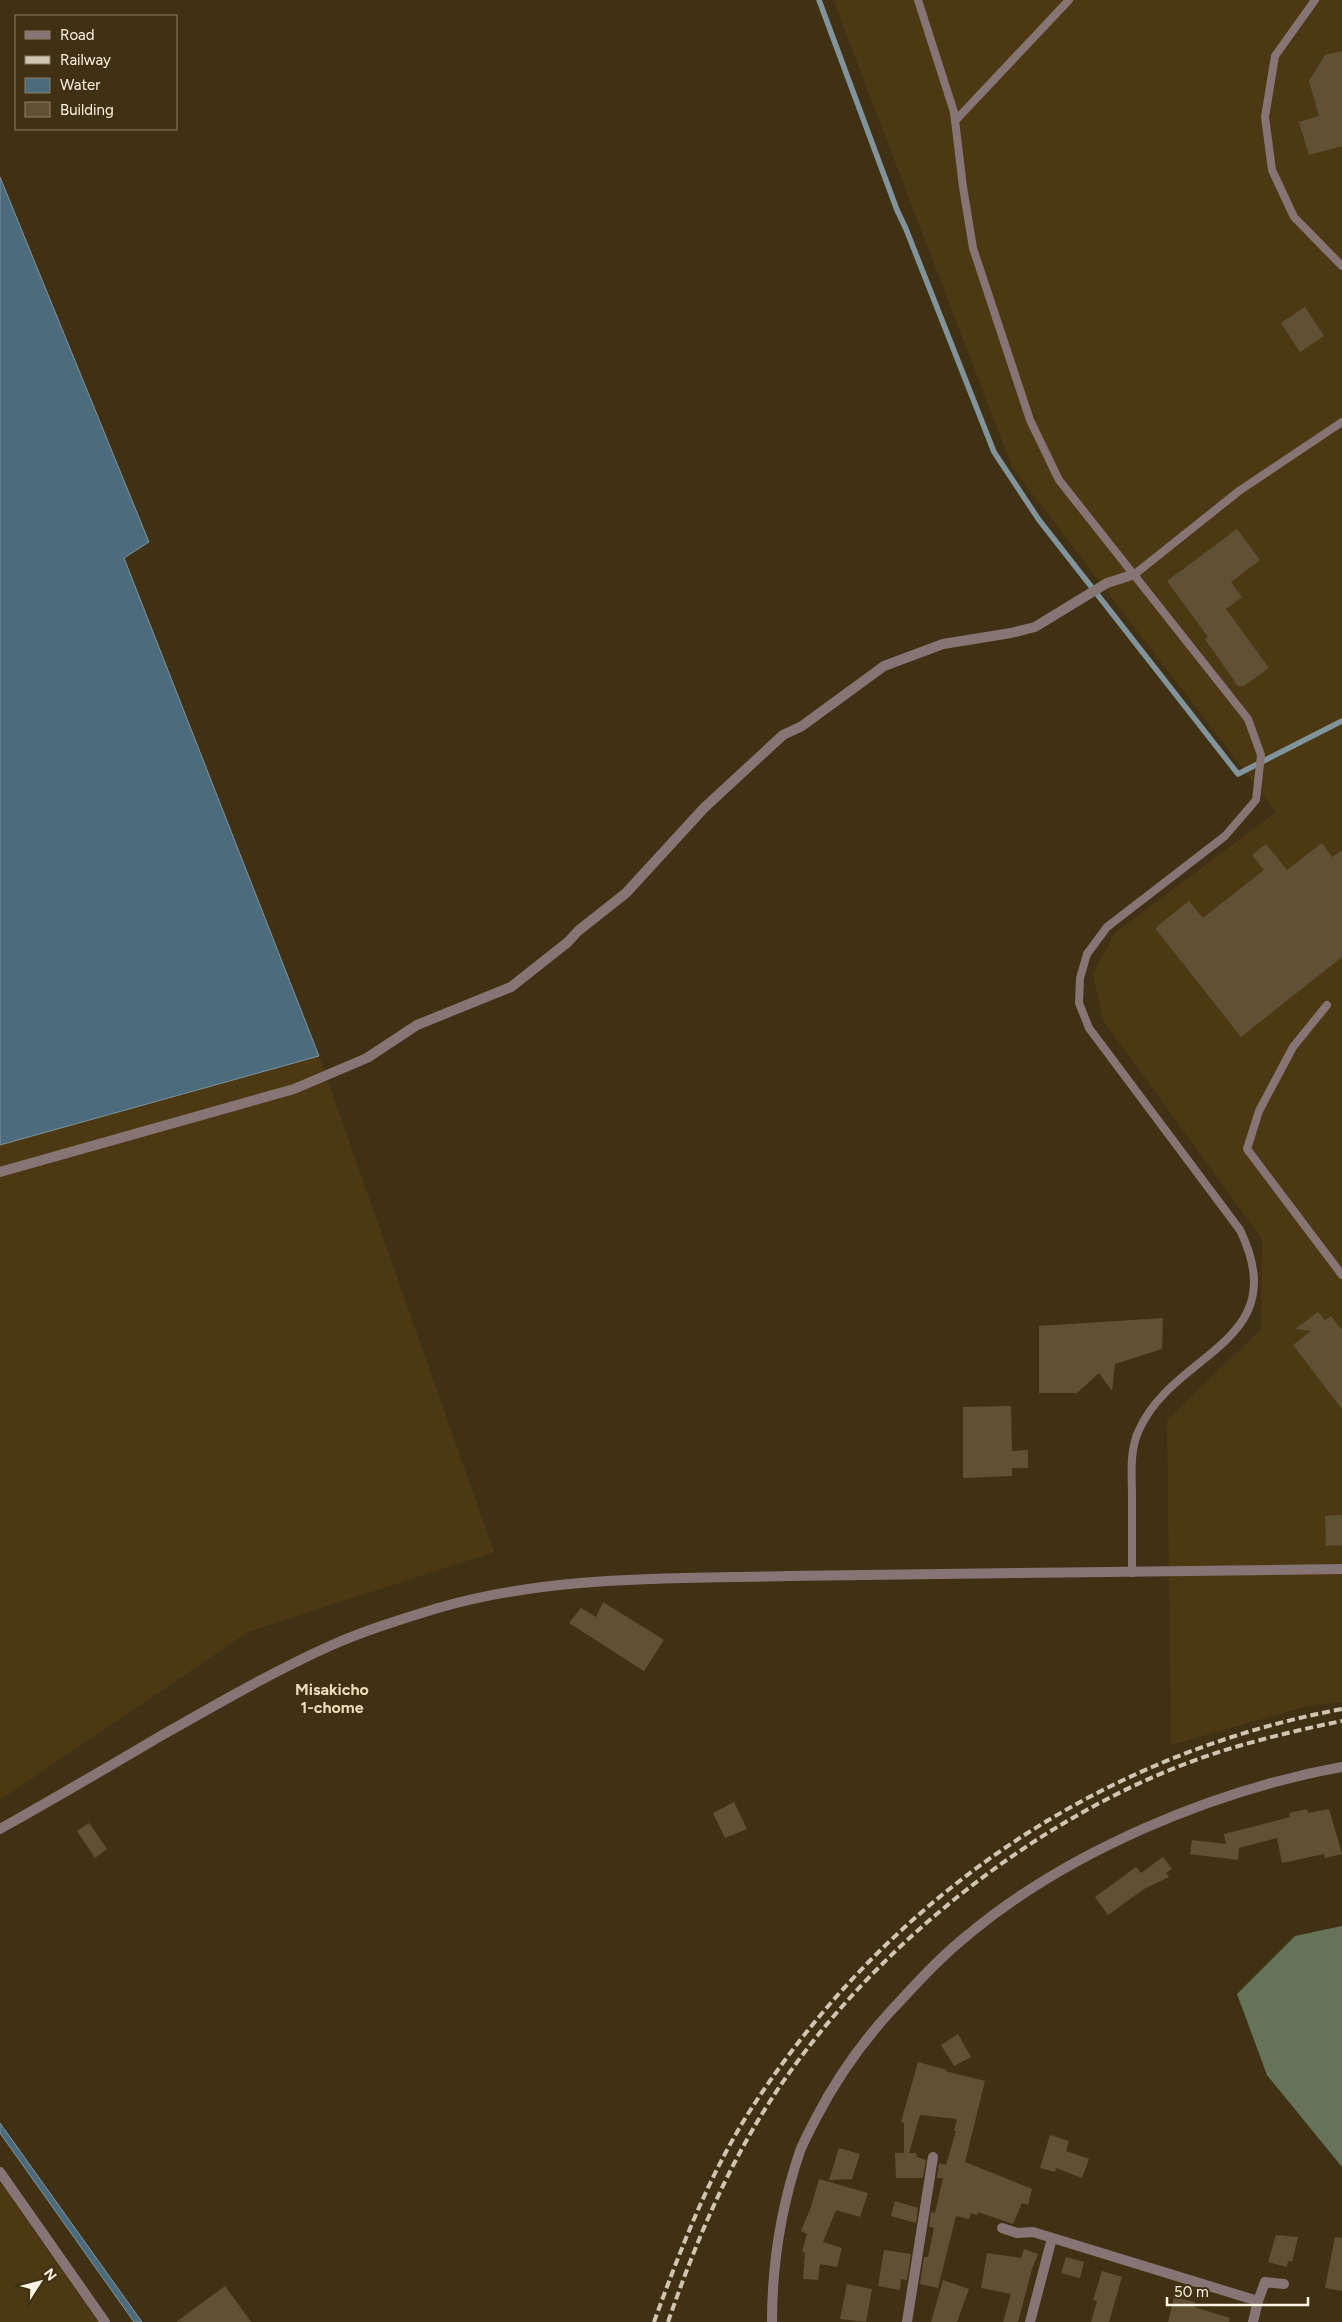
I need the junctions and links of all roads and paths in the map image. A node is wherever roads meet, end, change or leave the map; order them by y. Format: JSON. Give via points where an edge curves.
{"nodes":[{"id":1,"x":918,"y":0,"type":"edge"},
{"id":2,"x":1069,"y":0,"type":"edge"},
{"id":3,"x":1315,"y":0,"type":"edge"},
{"id":4,"x":955,"y":121,"type":"junction"},
{"id":5,"x":1342,"y":266,"type":"edge"},
{"id":6,"x":1342,"y":422,"type":"edge"},
{"id":7,"x":1135,"y":574,"type":"junction"},
{"id":8,"x":1327,"y":1005,"type":"dead end"},
{"id":9,"x":0,"y":1172,"type":"edge"},
{"id":10,"x":1342,"y":1275,"type":"edge"},
{"id":11,"x":1342,"y":1569,"type":"edge"},
{"id":12,"x":1132,"y":1573,"type":"junction"},
{"id":13,"x":1342,"y":1767,"type":"edge"},
{"id":14,"x":0,"y":1829,"type":"edge"},
{"id":15,"x":933,"y":2157,"type":"dead end"},
{"id":16,"x":0,"y":2172,"type":"edge"},
{"id":17,"x":1002,"y":2228,"type":"dead end"},
{"id":18,"x":1052,"y":2238,"type":"junction"},
{"id":19,"x":1284,"y":2284,"type":"dead end"},
{"id":20,"x":1258,"y":2301,"type":"junction"},
{"id":21,"x":105,"y":2322,"type":"edge"},
{"id":22,"x":772,"y":2322,"type":"edge"},
{"id":23,"x":906,"y":2322,"type":"edge"},
{"id":24,"x":1030,"y":2322,"type":"edge"},
{"id":25,"x":1253,"y":2322,"type":"edge"}],
"edges":[{"from":1,"to":4,"type":"lane"},
{"from":2,"to":4,"type":"lane"},
{"from":3,"to":5,"type":"lane","via":[[1275,56],[1265,117],[1272,170],[1294,217]]},
{"from":4,"to":7,"type":"lane","via":[[973,248],[1030,420],[1059,480]]},
{"from":6,"to":7,"type":"lane","via":[[1239,491]]},
{"from":7,"to":9,"type":"street","via":[[1108,583],[1035,627],[943,644],[884,666],[802,726],[783,735],[704,808],[626,893],[511,987],[417,1025],[367,1058],[294,1089]]},
{"from":7,"to":12,"type":"lane","via":[[1248,719],[1261,755],[1256,800],[1225,836],[1107,926],[1087,954],[1080,978],[1079,1003],[1089,1028],[1240,1230],[1250,1250],[1254,1278],[1250,1303],[1241,1325],[1176,1383],[1152,1408],[1139,1429],[1132,1449]]},
{"from":8,"to":10,"type":"lane","via":[[1293,1047],[1260,1112],[1247,1149]]},
{"from":11,"to":12,"type":"street"},
{"from":12,"to":14,"type":"street","via":[[912,1573],[615,1580],[562,1583],[494,1595],[441,1607],[334,1644],[230,1697]]},
{"from":13,"to":22,"type":"street","via":[[1264,1786],[1185,1813],[1110,1844],[1012,1902],[968,1934],[929,1971],[860,2046],[828,2094],[800,2150],[774,2256]]},
{"from":15,"to":23,"type":"street"},
{"from":16,"to":21,"type":"street"},
{"from":17,"to":18,"type":"street"},
{"from":18,"to":20,"type":"street"},
{"from":18,"to":24,"type":"street"},
{"from":19,"to":20,"type":"street","via":[[1264,2282]]},
{"from":20,"to":25,"type":"street"}]}
